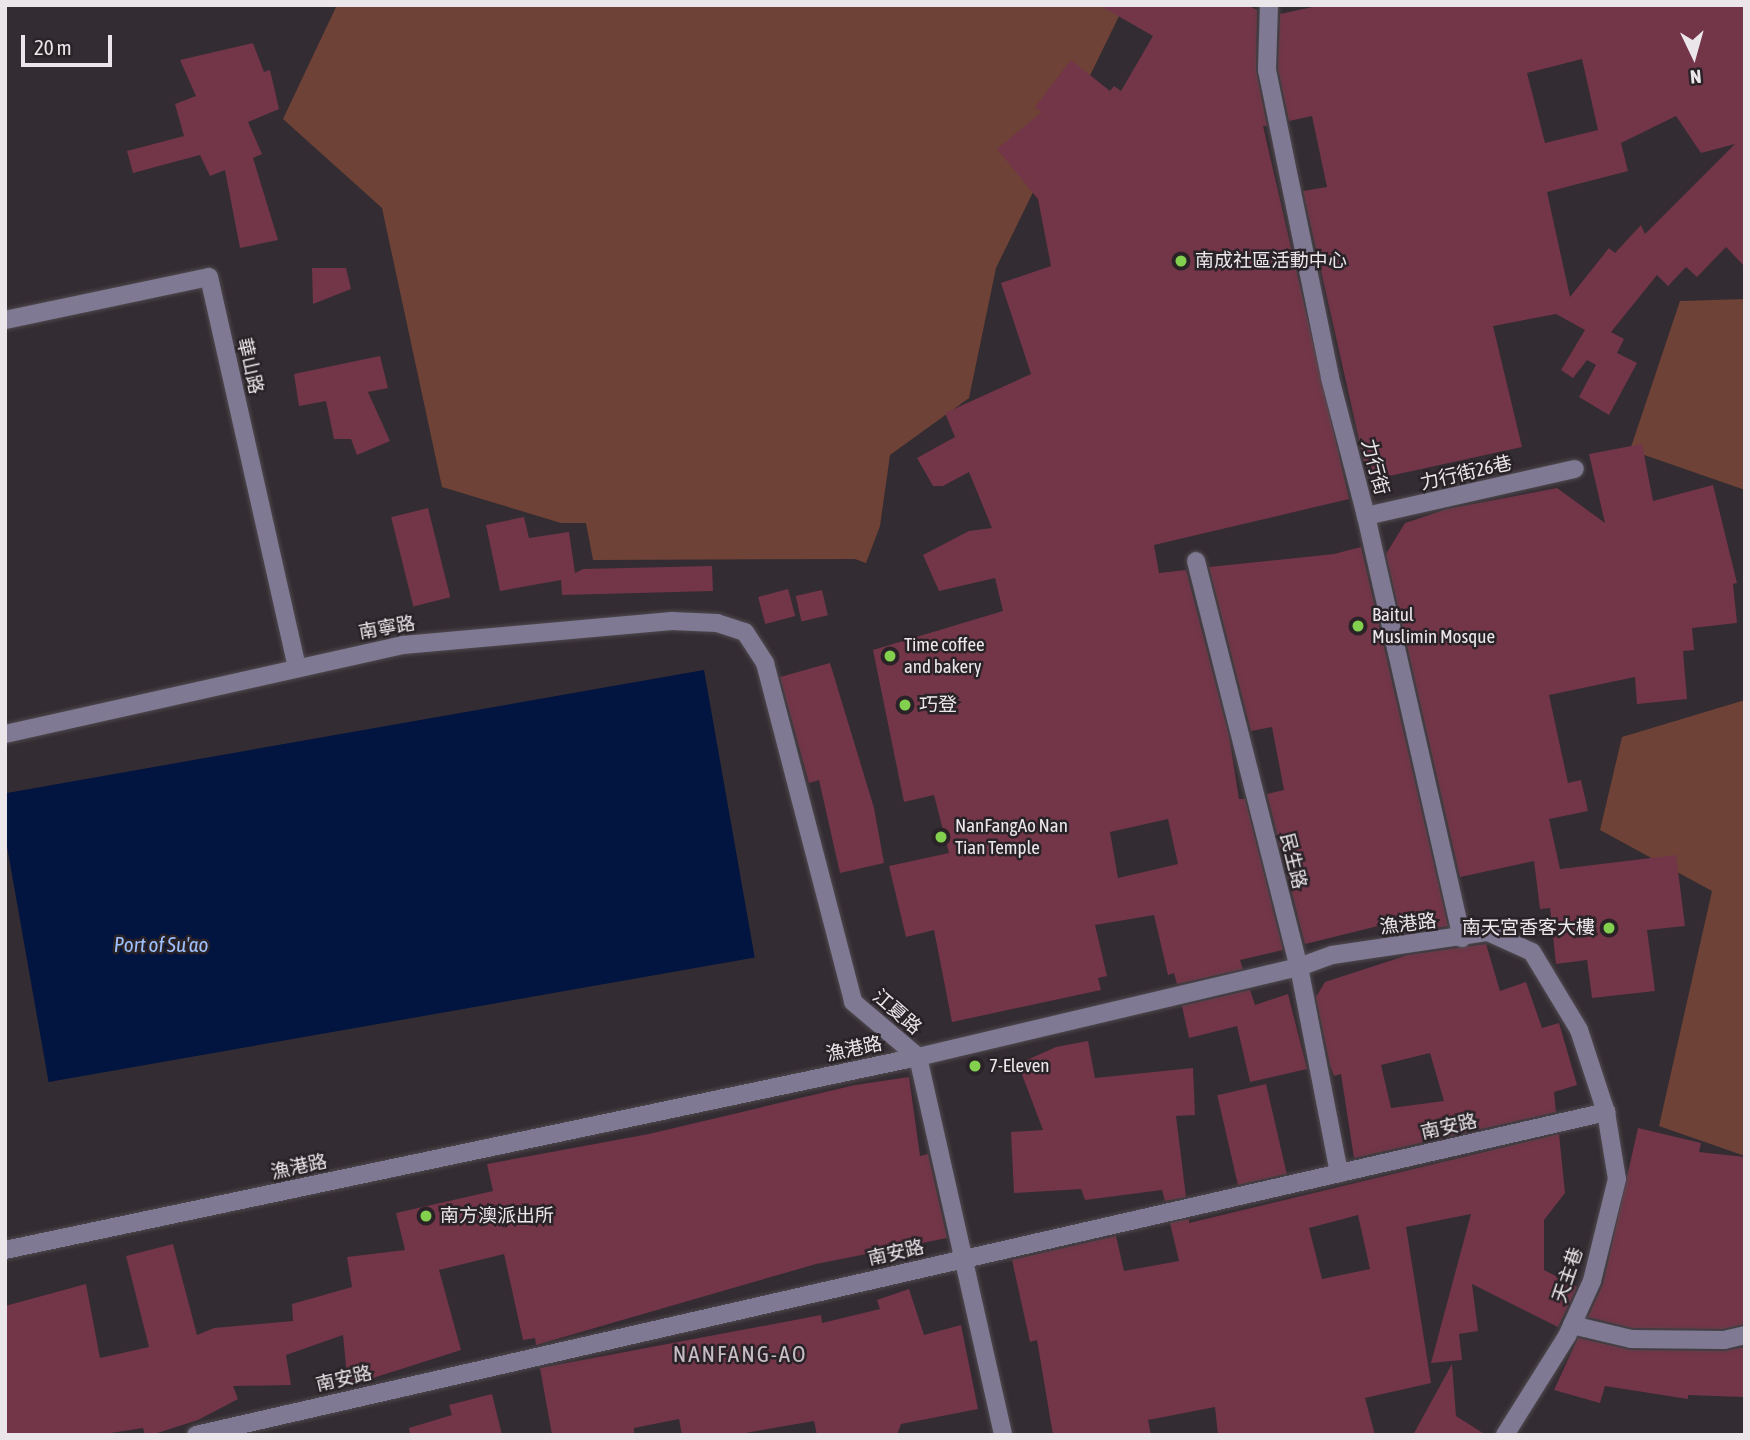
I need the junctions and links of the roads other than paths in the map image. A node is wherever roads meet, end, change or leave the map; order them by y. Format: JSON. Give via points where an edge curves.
{"nodes":[{"id":1,"x":1269,"y":5,"type":"edge"},
{"id":2,"x":5,"y":320,"type":"edge"},
{"id":3,"x":1575,"y":469,"type":"dead end"},
{"id":4,"x":1366,"y":516,"type":"junction"},
{"id":5,"x":1196,"y":561,"type":"dead end"},
{"id":6,"x":765,"y":663,"type":"joint"},
{"id":7,"x":297,"y":668,"type":"junction"},
{"id":8,"x":5,"y":734,"type":"edge"},
{"id":9,"x":1462,"y":938,"type":"junction"},
{"id":10,"x":1298,"y":967,"type":"junction"},
{"id":11,"x":918,"y":1057,"type":"junction"},
{"id":12,"x":1606,"y":1112,"type":"junction"},
{"id":13,"x":1339,"y":1173,"type":"junction"},
{"id":14,"x":5,"y":1250,"type":"edge"},
{"id":15,"x":964,"y":1259,"type":"junction"},
{"id":16,"x":1572,"y":1325,"type":"junction"},
{"id":17,"x":1745,"y":1335,"type":"edge"},
{"id":18,"x":196,"y":1435,"type":"edge"},
{"id":19,"x":1003,"y":1435,"type":"edge"},
{"id":20,"x":1505,"y":1435,"type":"edge"}],
"edges":[{"from":1,"to":4,"type":"street","name":"力行街","via":[[1266,70],[1330,378]]},
{"from":2,"to":7,"type":"street","name":"華山路","via":[[209,276]]},
{"from":3,"to":4,"type":"street","name":"力行街26巷"},
{"from":4,"to":9,"type":"street","name":"力行街"},
{"from":5,"to":10,"type":"street","name":"民生路"},
{"from":6,"to":7,"type":"street","name":"南寧路","via":[[745,632],[716,623],[672,621],[402,645]]},
{"from":6,"to":11,"type":"street","name":"江夏路","via":[[853,1002]]},
{"from":7,"to":8,"type":"street","name":"南寧路"},
{"from":9,"to":10,"type":"street","name":"漁港路","via":[[1332,955]]},
{"from":9,"to":12,"type":"street","name":"漁港路","via":[[1488,932],[1532,952],[1579,1030]]},
{"from":10,"to":11,"type":"street","name":"漁港路"},
{"from":10,"to":13,"type":"street","name":"民生路"},
{"from":11,"to":14,"type":"street","name":"漁港路"},
{"from":11,"to":15,"type":"street","name":"江夏路"},
{"from":12,"to":13,"type":"street","name":"南安路"},
{"from":12,"to":16,"type":"street","name":"天主巷","via":[[1617,1179],[1592,1281]]},
{"from":13,"to":15,"type":"street","name":"南安路"},
{"from":15,"to":18,"type":"street","name":"南安路"},
{"from":15,"to":19,"type":"street","name":"江夏路"},
{"from":16,"to":17,"type":"street","via":[[1631,1339],[1724,1340]]},
{"from":16,"to":20,"type":"street","name":"天主巷"}]}
